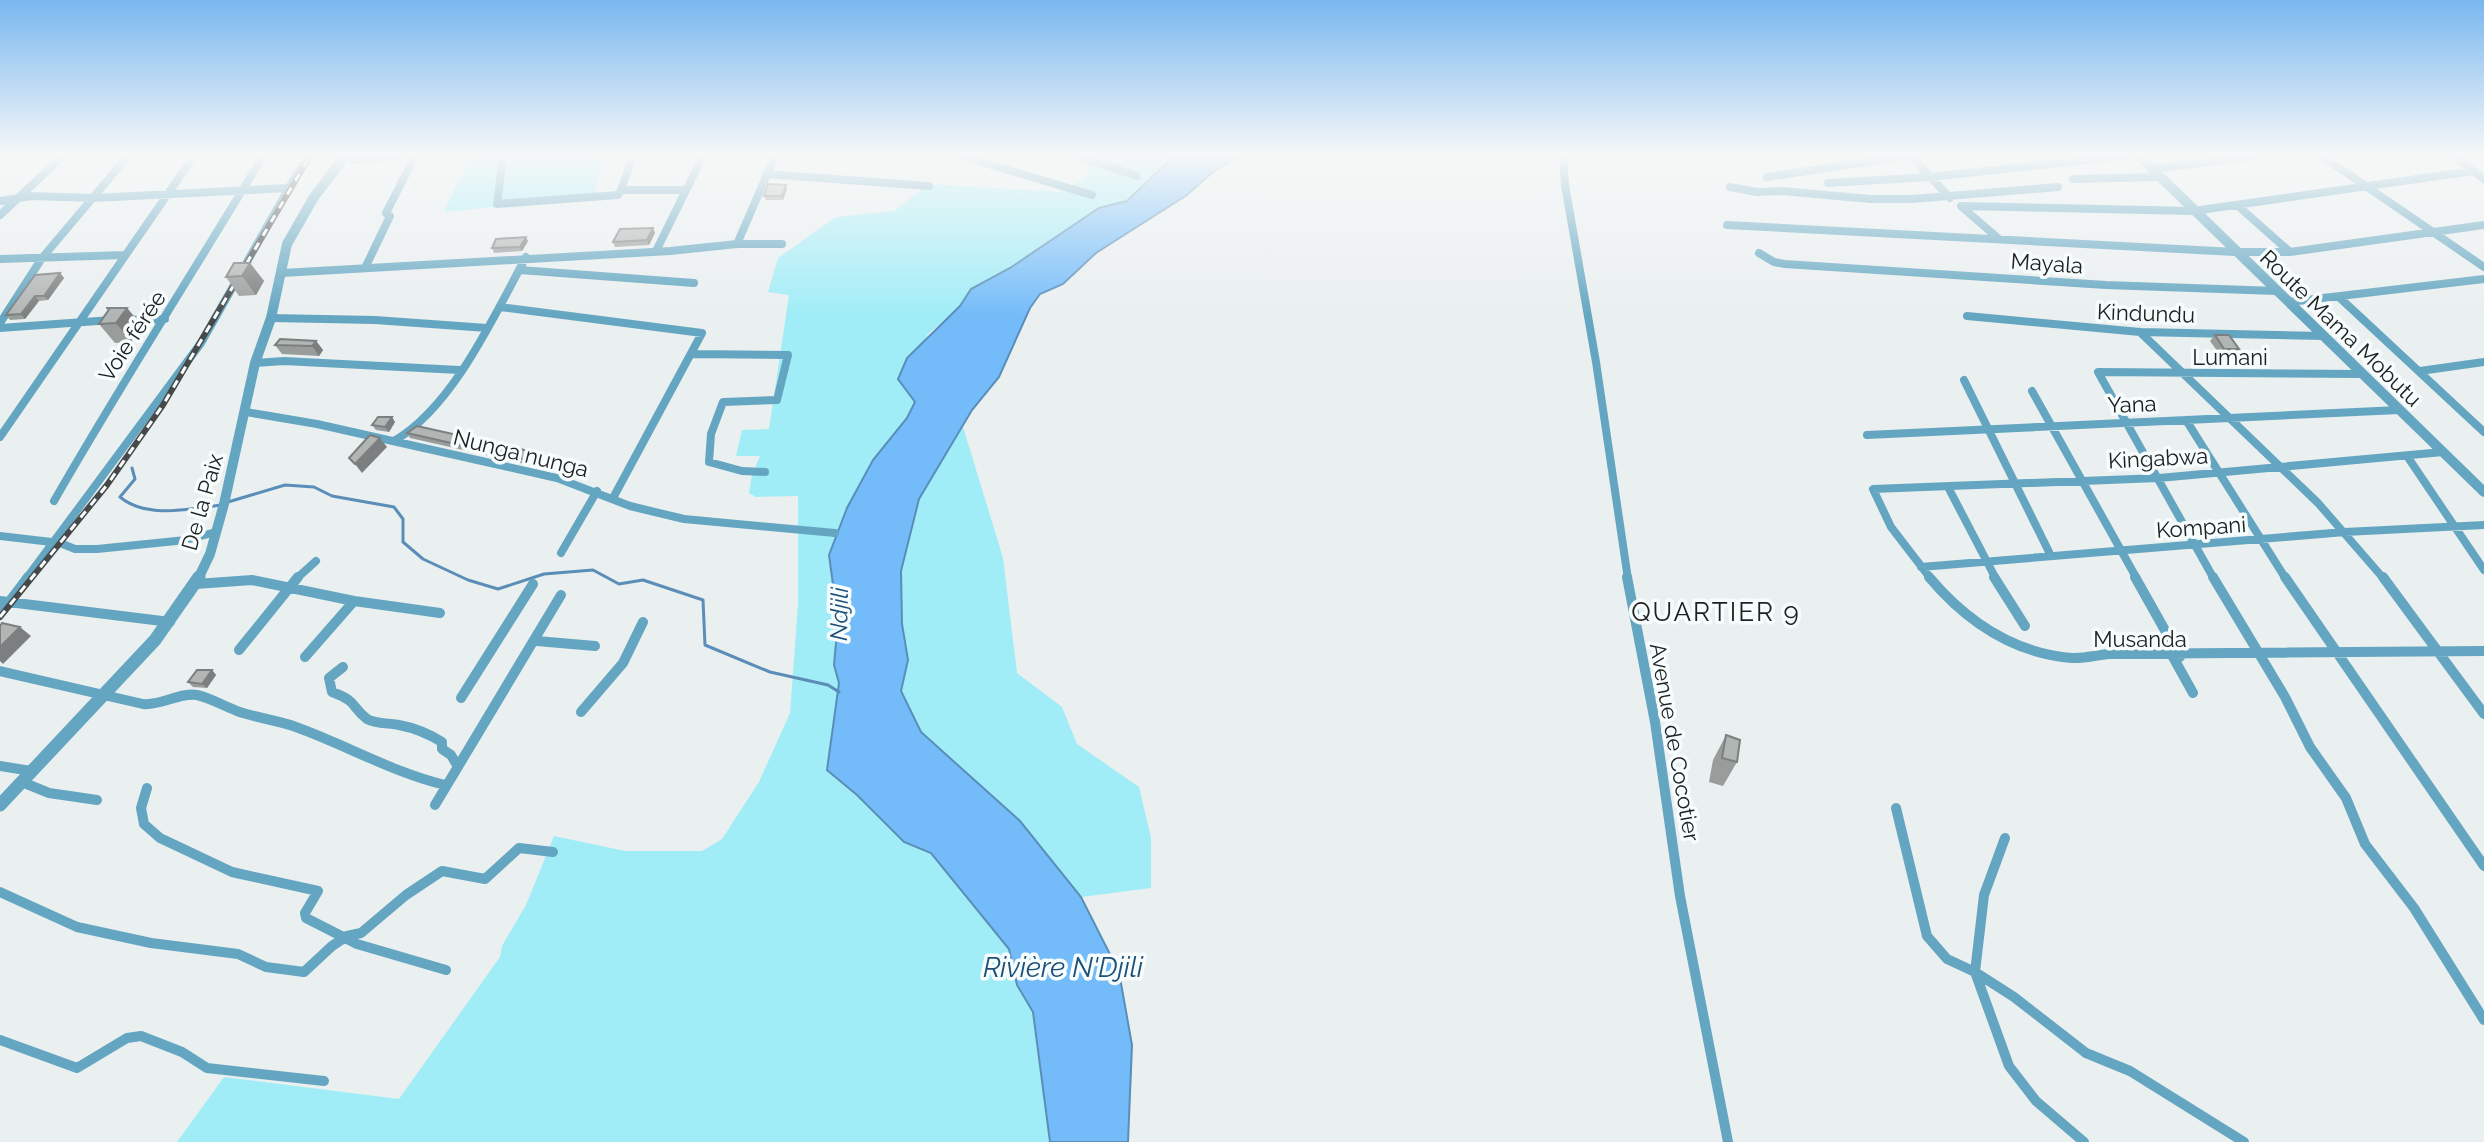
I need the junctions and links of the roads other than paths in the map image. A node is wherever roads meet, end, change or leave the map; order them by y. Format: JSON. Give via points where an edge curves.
{"nodes":[{"id":1,"x":84,"y":209,"type":"edge"},
{"id":2,"x":156,"y":209,"type":"edge"},
{"id":3,"x":229,"y":209,"type":"edge"},
{"id":4,"x":276,"y":209,"type":"edge"},
{"id":5,"x":307,"y":209,"type":"edge"},
{"id":6,"x":388,"y":209,"type":"edge"},
{"id":7,"x":677,"y":209,"type":"edge"},
{"id":8,"x":751,"y":209,"type":"edge"},
{"id":9,"x":1569,"y":209,"type":"edge"},
{"id":10,"x":1965,"y":209,"type":"edge"},
{"id":11,"x":2114,"y":209,"type":"edge"},
{"id":12,"x":2206,"y":209,"type":"edge"},
{"id":13,"x":2242,"y":209,"type":"edge"},
{"id":14,"x":2399,"y":209,"type":"edge"},
{"id":15,"x":2193,"y":211,"type":"junction"},
{"id":16,"x":1727,"y":225,"type":"dead end"},
{"id":17,"x":2484,"y":225,"type":"edge"},
{"id":18,"x":2435,"y":233,"type":"junction"},
{"id":19,"x":1999,"y":239,"type":"junction"},
{"id":20,"x":737,"y":244,"type":"junction"},
{"id":21,"x":782,"y":244,"type":"dead end"},
{"id":22,"x":656,"y":251,"type":"junction"},
{"id":23,"x":2235,"y":252,"type":"junction"},
{"id":24,"x":2290,"y":252,"type":"junction"},
{"id":25,"x":1759,"y":253,"type":"dead end"},
{"id":26,"x":124,"y":255,"type":"junction"},
{"id":27,"x":526,"y":257,"type":"junction"},
{"id":28,"x":42,"y":258,"type":"junction"},
{"id":29,"x":0,"y":259,"type":"edge"},
{"id":30,"x":2484,"y":267,"type":"edge"},
{"id":31,"x":365,"y":268,"type":"junction"},
{"id":32,"x":520,"y":270,"type":"junction"},
{"id":33,"x":282,"y":273,"type":"junction"},
{"id":34,"x":2484,"y":279,"type":"edge"},
{"id":35,"x":694,"y":283,"type":"dead end"},
{"id":36,"x":2277,"y":291,"type":"junction"},
{"id":37,"x":2340,"y":298,"type":"junction"},
{"id":38,"x":2289,"y":302,"type":"junction"},
{"id":39,"x":500,"y":307,"type":"junction"},
{"id":40,"x":1967,"y":316,"type":"dead end"},
{"id":41,"x":271,"y":318,"type":"junction"},
{"id":42,"x":165,"y":319,"type":"junction"},
{"id":43,"x":77,"y":323,"type":"junction"},
{"id":44,"x":0,"y":325,"type":"edge"},
{"id":45,"x":487,"y":328,"type":"junction"},
{"id":46,"x":2140,"y":332,"type":"junction"},
{"id":47,"x":2324,"y":336,"type":"junction"},
{"id":48,"x":691,"y":354,"type":"junction"},
{"id":49,"x":2484,"y":362,"type":"edge"},
{"id":50,"x":255,"y":363,"type":"junction"},
{"id":51,"x":459,"y":370,"type":"junction"},
{"id":52,"x":2420,"y":371,"type":"junction"},
{"id":53,"x":2362,"y":374,"type":"junction"},
{"id":54,"x":2184,"y":375,"type":"junction"},
{"id":55,"x":1964,"y":380,"type":"dead end"},
{"id":56,"x":2032,"y":391,"type":"dead end"},
{"id":57,"x":2399,"y":410,"type":"junction"},
{"id":58,"x":246,"y":412,"type":"junction"},
{"id":59,"x":2231,"y":418,"type":"junction"},
{"id":60,"x":2186,"y":420,"type":"junction"},
{"id":61,"x":2126,"y":422,"type":"junction"},
{"id":62,"x":2051,"y":426,"type":"junction"},
{"id":63,"x":1989,"y":429,"type":"junction"},
{"id":64,"x":2484,"y":432,"type":"edge"},
{"id":65,"x":1867,"y":435,"type":"dead end"},
{"id":66,"x":0,"y":437,"type":"edge"},
{"id":67,"x":394,"y":441,"type":"junction"},
{"id":68,"x":2443,"y":452,"type":"junction"},
{"id":69,"x":2407,"y":456,"type":"junction"},
{"id":70,"x":2283,"y":466,"type":"junction"},
{"id":71,"x":765,"y":472,"type":"dead end"},
{"id":72,"x":2220,"y":473,"type":"junction"},
{"id":73,"x":2156,"y":476,"type":"junction"},
{"id":74,"x":2084,"y":480,"type":"junction"},
{"id":75,"x":2018,"y":485,"type":"junction"},
{"id":76,"x":1948,"y":487,"type":"junction"},
{"id":77,"x":1873,"y":489,"type":"joint"},
{"id":78,"x":597,"y":491,"type":"junction"},
{"id":79,"x":2484,"y":492,"type":"edge"},
{"id":80,"x":613,"y":498,"type":"junction"},
{"id":81,"x":54,"y":501,"type":"dead end"},
{"id":82,"x":2484,"y":525,"type":"edge"},
{"id":83,"x":2455,"y":527,"type":"junction"},
{"id":84,"x":216,"y":532,"type":"junction"},
{"id":85,"x":2345,"y":532,"type":"junction"},
{"id":86,"x":835,"y":533,"type":"dead end"},
{"id":87,"x":0,"y":536,"type":"edge"},
{"id":88,"x":2260,"y":541,"type":"junction"},
{"id":89,"x":55,"y":542,"type":"junction"},
{"id":90,"x":2194,"y":546,"type":"junction"},
{"id":91,"x":2122,"y":551,"type":"junction"},
{"id":92,"x":561,"y":553,"type":"dead end"},
{"id":93,"x":2051,"y":556,"type":"junction"},
{"id":94,"x":316,"y":561,"type":"dead end"},
{"id":95,"x":1985,"y":562,"type":"junction"},
{"id":96,"x":1921,"y":567,"type":"junction"},
{"id":97,"x":2484,"y":570,"type":"edge"},
{"id":98,"x":196,"y":584,"type":"junction"},
{"id":99,"x":533,"y":584,"type":"dead end"},
{"id":100,"x":287,"y":587,"type":"junction"},
{"id":101,"x":561,"y":595,"type":"dead end"},
{"id":102,"x":5,"y":600,"type":"edge"},
{"id":103,"x":354,"y":601,"type":"junction"},
{"id":104,"x":440,"y":613,"type":"dead end"},
{"id":105,"x":0,"y":614,"type":"edge"},
{"id":106,"x":170,"y":622,"type":"junction"},
{"id":107,"x":643,"y":622,"type":"dead end"},
{"id":108,"x":2025,"y":626,"type":"dead end"},
{"id":109,"x":537,"y":641,"type":"junction"},
{"id":110,"x":595,"y":646,"type":"dead end"},
{"id":111,"x":239,"y":650,"type":"dead end"},
{"id":112,"x":2438,"y":650,"type":"junction"},
{"id":113,"x":2484,"y":651,"type":"edge"},
{"id":114,"x":2337,"y":655,"type":"junction"},
{"id":115,"x":2260,"y":656,"type":"junction"},
{"id":116,"x":305,"y":657,"type":"dead end"},
{"id":117,"x":2177,"y":657,"type":"junction"},
{"id":118,"x":343,"y":667,"type":"dead end"},
{"id":119,"x":0,"y":671,"type":"edge"},
{"id":120,"x":2193,"y":693,"type":"dead end"},
{"id":121,"x":102,"y":696,"type":"junction"},
{"id":122,"x":461,"y":698,"type":"dead end"},
{"id":123,"x":581,"y":712,"type":"dead end"},
{"id":124,"x":2484,"y":714,"type":"edge"},
{"id":125,"x":457,"y":765,"type":"junction"},
{"id":126,"x":0,"y":766,"type":"edge"},
{"id":127,"x":31,"y":771,"type":"junction"},
{"id":128,"x":22,"y":782,"type":"junction"},
{"id":129,"x":445,"y":785,"type":"junction"},
{"id":130,"x":147,"y":788,"type":"dead end"},
{"id":131,"x":97,"y":800,"type":"dead end"},
{"id":132,"x":0,"y":805,"type":"edge"},
{"id":133,"x":435,"y":805,"type":"dead end"},
{"id":134,"x":1896,"y":808,"type":"dead end"},
{"id":135,"x":2005,"y":838,"type":"dead end"},
{"id":136,"x":553,"y":852,"type":"dead end"},
{"id":137,"x":2484,"y":866,"type":"edge"},
{"id":138,"x":0,"y":892,"type":"edge"},
{"id":139,"x":347,"y":936,"type":"junction"},
{"id":140,"x":446,"y":970,"type":"dead end"},
{"id":141,"x":1975,"y":972,"type":"junction"},
{"id":142,"x":2484,"y":1020,"type":"edge"},
{"id":143,"x":0,"y":1040,"type":"edge"},
{"id":144,"x":324,"y":1081,"type":"dead end"},
{"id":145,"x":1728,"y":1142,"type":"edge"},
{"id":146,"x":2084,"y":1142,"type":"edge"},
{"id":147,"x":2244,"y":1142,"type":"edge"}],
"edges":[{"from":1,"to":28,"type":"street"},
{"from":2,"to":26,"type":"street"},
{"from":3,"to":42,"type":"street","name":"Voie férée"},
{"from":4,"to":89,"type":"street","via":[[206,335]]},
{"from":5,"to":33,"type":"street","name":"De la Paix","via":[[288,241]]},
{"from":6,"to":31,"type":"street","via":[[390,216]]},
{"from":7,"to":22,"type":"street"},
{"from":8,"to":20,"type":"street"},
{"from":9,"to":145,"type":"street","name":"Avenue de Cocotier","via":[[1680,896]]},
{"from":10,"to":19,"type":"street"},
{"from":11,"to":15,"type":"street"},
{"from":12,"to":15,"type":"street"},
{"from":13,"to":24,"type":"street"},
{"from":14,"to":18,"type":"street"},
{"from":15,"to":23,"type":"street","name":"Route Mama Mobutu"},
{"from":16,"to":19,"type":"street"},
{"from":17,"to":18,"type":"street"},
{"from":18,"to":24,"type":"street"},
{"from":18,"to":30,"type":"street"},
{"from":19,"to":23,"type":"street"},
{"from":20,"to":21,"type":"street"},
{"from":20,"to":22,"type":"street"},
{"from":22,"to":27,"type":"street"},
{"from":23,"to":24,"type":"street"},
{"from":23,"to":36,"type":"street","name":"Route Mama Mobutu"},
{"from":25,"to":36,"type":"street","name":"Mayala","via":[[1774,262]]},
{"from":26,"to":28,"type":"street"},
{"from":26,"to":43,"type":"street"},
{"from":27,"to":31,"type":"street"},
{"from":27,"to":32,"type":"street"},
{"from":28,"to":29,"type":"street"},
{"from":28,"to":44,"type":"street"},
{"from":31,"to":33,"type":"street"},
{"from":32,"to":35,"type":"street"},
{"from":32,"to":39,"type":"street"},
{"from":33,"to":41,"type":"street","name":"De la Paix"},
{"from":34,"to":37,"type":"street"},
{"from":36,"to":38,"type":"street","name":"Route Mama Mobutu"},
{"from":37,"to":38,"type":"street"},
{"from":37,"to":52,"type":"street"},
{"from":38,"to":47,"type":"street","name":"Route Mama Mobutu"},
{"from":39,"to":45,"type":"street"},
{"from":39,"to":48,"type":"street","via":[[702,333]]},
{"from":40,"to":46,"type":"street","name":"Kindundu"},
{"from":41,"to":45,"type":"street"},
{"from":41,"to":50,"type":"street","name":"De la Paix"},
{"from":42,"to":43,"type":"street"},
{"from":42,"to":81,"type":"street","name":"Voie férée"},
{"from":43,"to":44,"type":"street"},
{"from":43,"to":66,"type":"street"},
{"from":45,"to":51,"type":"street"},
{"from":46,"to":47,"type":"street","name":"Kindundu"},
{"from":46,"to":54,"type":"street"},
{"from":47,"to":53,"type":"street","name":"Route Mama Mobutu"},
{"from":48,"to":71,"type":"street","via":[[788,355],[777,400],[723,402],[711,434],[709,462]]},
{"from":48,"to":80,"type":"street"},
{"from":49,"to":52,"type":"street"},
{"from":50,"to":51,"type":"street"},
{"from":50,"to":58,"type":"street","name":"De la Paix"},
{"from":51,"to":67,"type":"street","via":[[436,407]]},
{"from":52,"to":64,"type":"street"},
{"from":53,"to":54,"type":"street","name":"Lumani"},
{"from":53,"to":57,"type":"street","name":"Route Mama Mobutu"},
{"from":54,"to":59,"type":"street"},
{"from":54,"to":61,"type":"street","name":"Lumani","via":[[2098,372]]},
{"from":55,"to":63,"type":"street"},
{"from":56,"to":62,"type":"street"},
{"from":57,"to":59,"type":"street","name":"Yana"},
{"from":57,"to":68,"type":"street","name":"Route Mama Mobutu"},
{"from":58,"to":67,"type":"street","name":"Nunga nunga"},
{"from":58,"to":84,"type":"street","name":"De la Paix"},
{"from":59,"to":60,"type":"street","name":"Yana"},
{"from":59,"to":70,"type":"street"},
{"from":60,"to":61,"type":"street","name":"Yana"},
{"from":60,"to":72,"type":"street"},
{"from":61,"to":62,"type":"street","name":"Yana"},
{"from":61,"to":73,"type":"street"},
{"from":62,"to":63,"type":"street","name":"Yana"},
{"from":62,"to":74,"type":"street"},
{"from":63,"to":65,"type":"street","name":"Yana"},
{"from":63,"to":75,"type":"street"},
{"from":67,"to":78,"type":"street","name":"Nunga nunga"},
{"from":68,"to":69,"type":"street","name":"Kingabwa"},
{"from":68,"to":79,"type":"street","name":"Route Mama Mobutu"},
{"from":69,"to":70,"type":"street","name":"Kingabwa"},
{"from":69,"to":83,"type":"street"},
{"from":70,"to":72,"type":"street","name":"Kingabwa"},
{"from":70,"to":85,"type":"street"},
{"from":72,"to":73,"type":"street","name":"Kingabwa"},
{"from":72,"to":88,"type":"street"},
{"from":73,"to":74,"type":"street","name":"Kingabwa"},
{"from":73,"to":90,"type":"street"},
{"from":74,"to":75,"type":"street","name":"Kingabwa"},
{"from":74,"to":91,"type":"street"},
{"from":75,"to":76,"type":"street","name":"Kingabwa"},
{"from":75,"to":93,"type":"street"},
{"from":76,"to":77,"type":"street","name":"Kingabwa"},
{"from":76,"to":95,"type":"street"},
{"from":77,"to":96,"type":"street","name":"Musanda"},
{"from":78,"to":80,"type":"street","name":"Nunga nunga"},
{"from":78,"to":92,"type":"street"},
{"from":80,"to":86,"type":"street","name":"Nunga nunga","via":[[684,519]]},
{"from":82,"to":83,"type":"street","name":"Kompani"},
{"from":83,"to":85,"type":"street","name":"Kompani"},
{"from":83,"to":97,"type":"street"},
{"from":84,"to":89,"type":"street","via":[[107,548],[75,549]]},
{"from":84,"to":98,"type":"street","name":"De la Paix"},
{"from":85,"to":88,"type":"street","name":"Kompani"},
{"from":85,"to":112,"type":"street"},
{"from":87,"to":89,"type":"street"},
{"from":88,"to":90,"type":"street","name":"Kompani"},
{"from":88,"to":114,"type":"street"},
{"from":89,"to":102,"type":"street"},
{"from":90,"to":91,"type":"street","name":"Kompani"},
{"from":90,"to":115,"type":"street"},
{"from":91,"to":93,"type":"street","name":"Kompani"},
{"from":91,"to":117,"type":"street"},
{"from":93,"to":95,"type":"street","name":"Kompani"},
{"from":94,"to":100,"type":"street"},
{"from":95,"to":96,"type":"street","name":"Kompani"},
{"from":95,"to":108,"type":"street"},
{"from":96,"to":117,"type":"street","name":"Musanda","via":[[1950,603],[1986,630],[2025,647],[2074,658]]},
{"from":98,"to":100,"type":"street","via":[[252,580]]},
{"from":98,"to":106,"type":"street","name":"De la Paix"},
{"from":99,"to":122,"type":"street"},
{"from":100,"to":103,"type":"street"},
{"from":100,"to":111,"type":"street"},
{"from":101,"to":109,"type":"street"},
{"from":102,"to":105,"type":"street"},
{"from":102,"to":106,"type":"street"},
{"from":103,"to":104,"type":"street"},
{"from":103,"to":116,"type":"street"},
{"from":106,"to":121,"type":"street","name":"De la Paix"},
{"from":107,"to":123,"type":"street","via":[[623,663]]},
{"from":109,"to":110,"type":"street"},
{"from":109,"to":125,"type":"street"},
{"from":112,"to":113,"type":"street","name":"Musanda"},
{"from":112,"to":114,"type":"street","name":"Musanda"},
{"from":112,"to":124,"type":"street"},
{"from":114,"to":115,"type":"street","name":"Musanda"},
{"from":114,"to":137,"type":"street"},
{"from":115,"to":117,"type":"street","name":"Musanda"},
{"from":115,"to":142,"type":"street","via":[[2310,747],[2346,798],[2365,844],[2414,908]]},
{"from":117,"to":120,"type":"street"},
{"from":118,"to":125,"type":"street","via":[[329,678],[332,692],[352,699],[372,721],[439,739]]},
{"from":119,"to":121,"type":"street"},
{"from":121,"to":127,"type":"street","name":"De la Paix"},
{"from":121,"to":129,"type":"street","via":[[154,705],[192,694],[204,697]]},
{"from":125,"to":129,"type":"street"},
{"from":126,"to":127,"type":"street"},
{"from":127,"to":128,"type":"street","name":"De la Paix"},
{"from":128,"to":131,"type":"street","via":[[49,793]]},
{"from":128,"to":132,"type":"street","name":"De la Paix"},
{"from":129,"to":133,"type":"street"},
{"from":130,"to":139,"type":"street","via":[[141,808],[144,824],[160,838],[232,872],[318,891],[306,918]]},
{"from":134,"to":141,"type":"street","via":[[1927,936],[1936,952]]},
{"from":135,"to":141,"type":"street","via":[[1992,861],[1982,899]]},
{"from":136,"to":139,"type":"street","via":[[519,848],[485,879],[442,871],[361,933]]},
{"from":138,"to":139,"type":"street","via":[[77,927],[238,954],[286,971],[304,972]]},
{"from":139,"to":140,"type":"street","via":[[357,944]]},
{"from":141,"to":146,"type":"street","via":[[2009,1066],[2036,1101]]},
{"from":141,"to":147,"type":"street","via":[[2086,1053],[2130,1071]]},
{"from":143,"to":144,"type":"street","via":[[77,1068],[127,1038],[141,1036],[207,1068]]}]}
